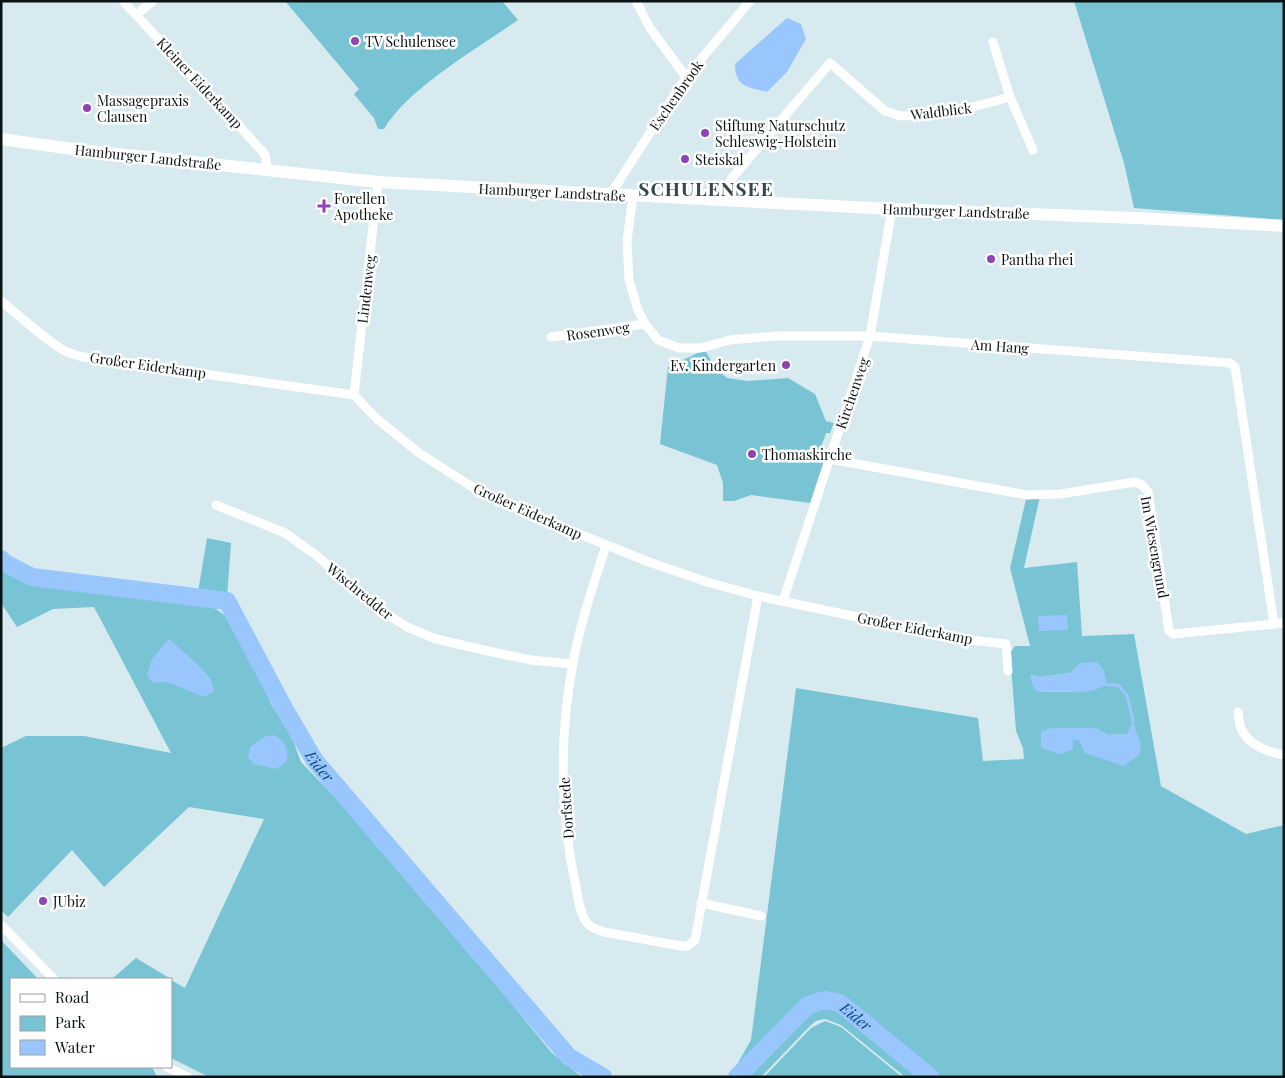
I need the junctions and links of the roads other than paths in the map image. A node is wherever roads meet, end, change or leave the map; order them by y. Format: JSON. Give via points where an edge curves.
{"nodes":[{"id":1,"x":123,"y":1,"type":"edge"},
{"id":2,"x":153,"y":1,"type":"edge"},
{"id":3,"x":636,"y":1,"type":"edge"},
{"id":4,"x":750,"y":1,"type":"edge"},
{"id":5,"x":136,"y":15,"type":"junction"},
{"id":6,"x":994,"y":42,"type":"dead end"},
{"id":7,"x":686,"y":77,"type":"junction"},
{"id":8,"x":1010,"y":97,"type":"junction"},
{"id":9,"x":1,"y":139,"type":"edge"},
{"id":10,"x":1032,"y":150,"type":"dead end"},
{"id":11,"x":266,"y":170,"type":"junction"},
{"id":12,"x":378,"y":182,"type":"junction"},
{"id":13,"x":610,"y":195,"type":"junction"},
{"id":14,"x":632,"y":196,"type":"junction"},
{"id":15,"x":724,"y":200,"type":"junction"},
{"id":16,"x":892,"y":209,"type":"junction"},
{"id":17,"x":1284,"y":226,"type":"edge"},
{"id":18,"x":1,"y":301,"type":"edge"},
{"id":19,"x":645,"y":324,"type":"junction"},
{"id":20,"x":870,"y":336,"type":"junction"},
{"id":21,"x":551,"y":337,"type":"dead end"},
{"id":22,"x":354,"y":395,"type":"junction"},
{"id":23,"x":830,"y":459,"type":"junction"},
{"id":24,"x":216,"y":505,"type":"dead end"},
{"id":25,"x":606,"y":545,"type":"junction"},
{"id":26,"x":758,"y":596,"type":"junction"},
{"id":27,"x":783,"y":601,"type":"junction"},
{"id":28,"x":1284,"y":623,"type":"edge"},
{"id":29,"x":1274,"y":624,"type":"junction"},
{"id":30,"x":572,"y":664,"type":"junction"},
{"id":31,"x":1008,"y":671,"type":"dead end"},
{"id":32,"x":1238,"y":712,"type":"dead end"},
{"id":33,"x":1284,"y":755,"type":"edge"},
{"id":34,"x":701,"y":904,"type":"junction"},
{"id":35,"x":761,"y":916,"type":"dead end"},
{"id":36,"x":1,"y":925,"type":"edge"},
{"id":37,"x":53,"y":978,"type":"edge"},
{"id":38,"x":169,"y":1068,"type":"edge"},
{"id":39,"x":188,"y":1077,"type":"edge"}],
"edges":[{"from":1,"to":5,"type":"street","name":"Kleiner Eiderkamp"},
{"from":2,"to":5,"type":"street"},
{"from":3,"to":7,"type":"street","via":[[650,28]]},
{"from":4,"to":7,"type":"street","name":"Eschenbrook"},
{"from":5,"to":11,"type":"street","name":"Kleiner Eiderkamp","via":[[263,152]]},
{"from":6,"to":8,"type":"street"},
{"from":7,"to":13,"type":"street","name":"Eschenbrook"},
{"from":8,"to":10,"type":"street"},
{"from":8,"to":15,"type":"street","name":"Waldblick","via":[[954,112],[901,116],[885,111],[830,63],[732,178]]},
{"from":9,"to":11,"type":"main road","name":"Hamburger Landstraße"},
{"from":11,"to":12,"type":"main road","name":"Hamburger Landstraße"},
{"from":12,"to":13,"type":"main road","name":"Hamburger Landstraße"},
{"from":12,"to":22,"type":"street","name":"Lindenweg"},
{"from":13,"to":14,"type":"main road","name":"Hamburger Landstraße"},
{"from":14,"to":15,"type":"main road","name":"Hamburger Landstraße"},
{"from":14,"to":19,"type":"street","name":"Am Hang","via":[[627,242],[629,280]]},
{"from":15,"to":16,"type":"main road","name":"Hamburger Landstraße"},
{"from":16,"to":17,"type":"main road","name":"Hamburger Landstraße"},
{"from":16,"to":20,"type":"street","name":"Kirchenweg"},
{"from":18,"to":22,"type":"street","name":"Großer Eiderkamp","via":[[52,342],[73,354]]},
{"from":19,"to":20,"type":"street","name":"Am Hang","via":[[658,340],[680,348],[701,348],[730,340],[775,336]]},
{"from":19,"to":21,"type":"street","name":"Rosenweg"},
{"from":20,"to":23,"type":"street","name":"Kirchenweg"},
{"from":20,"to":29,"type":"street","name":"Am Hang","via":[[1230,363],[1235,368]]},
{"from":22,"to":25,"type":"street","name":"Großer Eiderkamp","via":[[377,419],[419,453],[477,490]]},
{"from":23,"to":27,"type":"street","name":"Kirchenweg"},
{"from":23,"to":29,"type":"street","name":"Im Wiesengrund","via":[[1027,495],[1060,494],[1135,482],[1148,492],[1169,631],[1174,634]]},
{"from":24,"to":30,"type":"street","name":"Wischredder","via":[[285,533],[407,627],[436,639],[488,652]]},
{"from":25,"to":26,"type":"street","name":"Großer Eiderkamp","via":[[690,576]]},
{"from":25,"to":30,"type":"street","name":"Dorfstede"},
{"from":26,"to":27,"type":"street","name":"Großer Eiderkamp"},
{"from":26,"to":34,"type":"street","name":"Dorfstede"},
{"from":27,"to":31,"type":"street","name":"Großer Eiderkamp","via":[[961,639],[1006,644]]},
{"from":28,"to":29,"type":"street","name":"Im Wiesengrund"},
{"from":30,"to":34,"type":"street","name":"Dorfstede","via":[[563,771],[566,824],[571,867],[587,923],[604,932],[688,946],[695,940]]},
{"from":32,"to":33,"type":"street","via":[[1241,728],[1249,739],[1260,748]]},
{"from":34,"to":35,"type":"street"},
{"from":36,"to":37,"type":"street"},
{"from":38,"to":39,"type":"street"}]}
